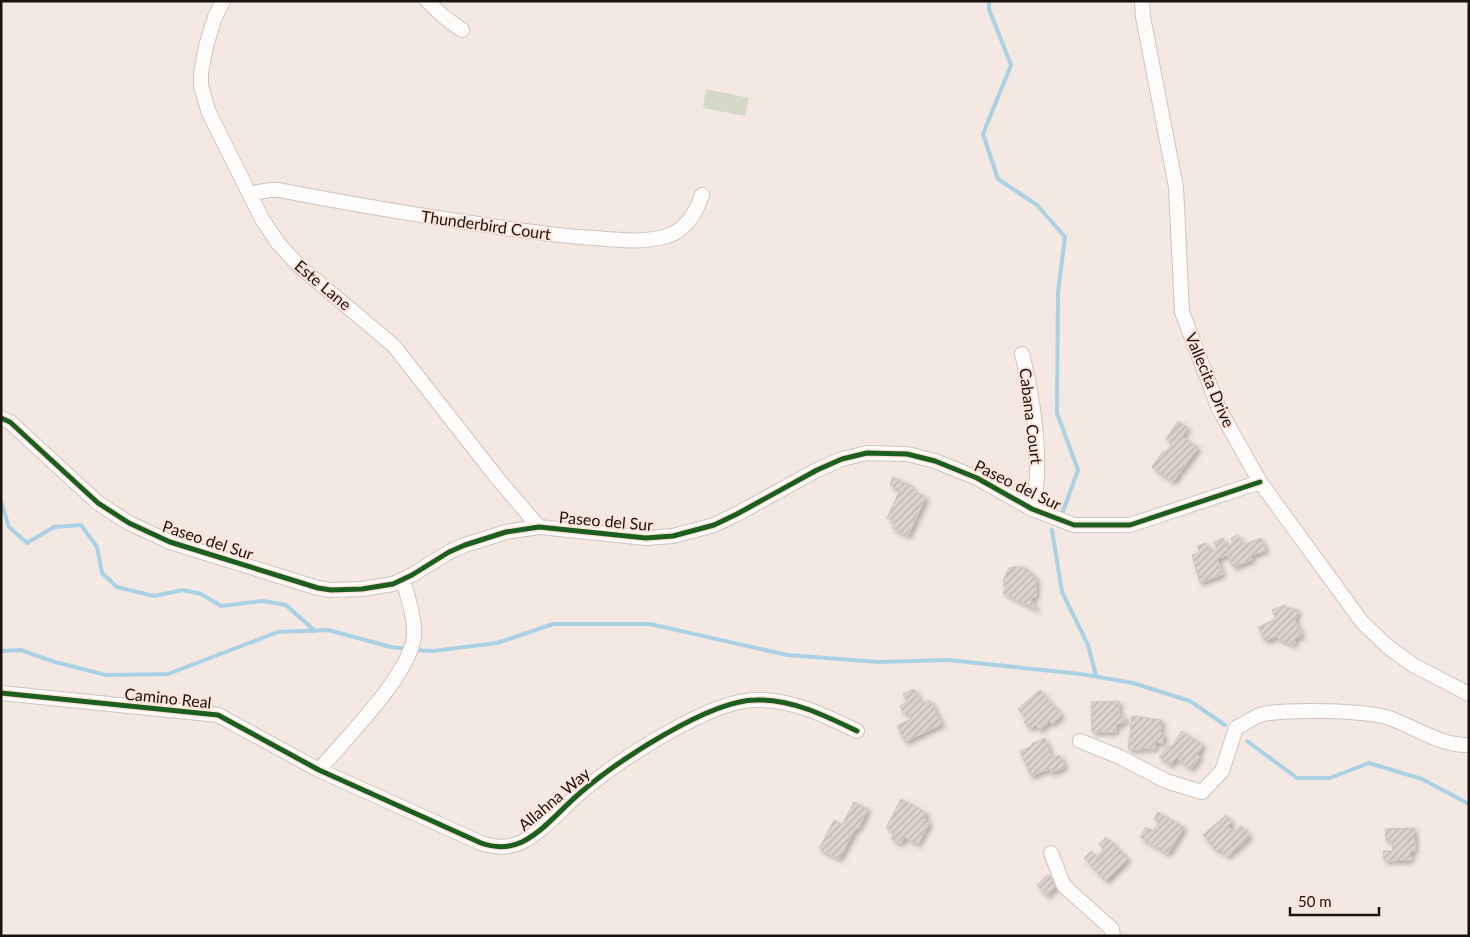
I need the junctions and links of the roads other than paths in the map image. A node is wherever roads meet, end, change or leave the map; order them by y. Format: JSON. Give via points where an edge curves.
{"nodes":[{"id":1,"x":223,"y":1,"type":"edge"},
{"id":2,"x":427,"y":1,"type":"edge"},
{"id":3,"x":1142,"y":1,"type":"edge"},
{"id":4,"x":462,"y":30,"type":"dead end"},
{"id":5,"x":250,"y":194,"type":"junction"},
{"id":6,"x":702,"y":195,"type":"dead end"},
{"id":7,"x":1022,"y":354,"type":"dead end"},
{"id":8,"x":1,"y":418,"type":"edge"},
{"id":9,"x":1260,"y":482,"type":"junction"},
{"id":10,"x":1032,"y":509,"type":"junction"},
{"id":11,"x":539,"y":527,"type":"junction"},
{"id":12,"x":403,"y":580,"type":"junction"},
{"id":13,"x":1,"y":694,"type":"edge"},
{"id":14,"x":1469,"y":694,"type":"edge"},
{"id":15,"x":857,"y":731,"type":"dead end"},
{"id":16,"x":1080,"y":741,"type":"dead end"},
{"id":17,"x":1469,"y":745,"type":"edge"},
{"id":18,"x":319,"y":770,"type":"junction"},
{"id":19,"x":1051,"y":853,"type":"dead end"},
{"id":20,"x":1113,"y":936,"type":"edge"}],
"edges":[{"from":1,"to":5,"type":"street","name":"Este Lane","via":[[206,46],[201,86],[209,113]]},
{"from":2,"to":4,"type":"street"},
{"from":3,"to":9,"type":"street","name":"Vallecita Drive","via":[[1176,187],[1182,312],[1219,409]]},
{"from":5,"to":6,"type":"street","name":"Thunderbird Court","via":[[279,190],[546,235],[642,240],[666,236],[685,226]]},
{"from":5,"to":11,"type":"street","name":"Este Lane","via":[[269,231],[288,255],[322,288],[394,346],[486,465]]},
{"from":7,"to":10,"type":"street","name":"Cabana Court","via":[[1037,456],[1037,490]]},
{"from":8,"to":12,"type":"street","name":"Paseo del Sur","via":[[10,422],[107,510],[159,538],[318,588],[372,588]]},
{"from":9,"to":10,"type":"street","name":"Paseo del Sur","via":[[1130,525],[1074,525]]},
{"from":9,"to":14,"type":"street","name":"Vallecita Drive","via":[[1362,622],[1413,665]]},
{"from":10,"to":11,"type":"street","name":"Paseo del Sur","via":[[977,478],[935,461],[879,452],[831,463],[726,520],[686,533],[646,538]]},
{"from":11,"to":12,"type":"street","name":"Paseo del Sur","via":[[506,532],[465,545]]},
{"from":12,"to":18,"type":"street","via":[[414,635],[408,656],[379,701]]},
{"from":13,"to":18,"type":"street","name":"Camino Real","via":[[218,715]]},
{"from":15,"to":18,"type":"street","name":"Allahna Way","via":[[815,712],[786,704],[758,700],[734,702],[686,724],[615,765],[534,835],[508,846],[482,843]]},
{"from":16,"to":17,"type":"street","via":[[1166,781],[1202,792],[1222,771],[1236,728],[1262,714],[1301,711],[1388,718],[1449,743]]},
{"from":19,"to":20,"type":"street","via":[[1064,886],[1112,929]]}]}
